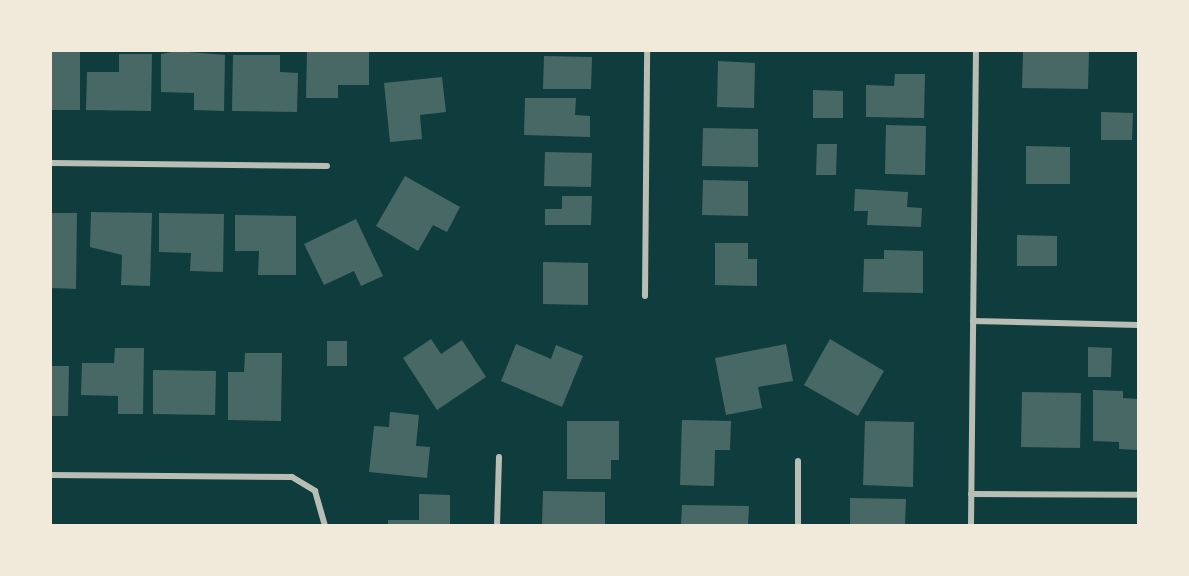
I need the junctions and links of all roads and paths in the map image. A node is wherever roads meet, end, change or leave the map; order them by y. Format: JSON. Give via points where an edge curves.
{"nodes":[{"id":1,"x":647,"y":51,"type":"edge"},
{"id":2,"x":976,"y":51,"type":"edge"},
{"id":3,"x":51,"y":163,"type":"edge"},
{"id":4,"x":327,"y":166,"type":"dead end"},
{"id":5,"x":645,"y":296,"type":"dead end"},
{"id":6,"x":973,"y":321,"type":"junction"},
{"id":7,"x":1138,"y":325,"type":"edge"},
{"id":8,"x":499,"y":457,"type":"dead end"},
{"id":9,"x":798,"y":461,"type":"dead end"},
{"id":10,"x":51,"y":475,"type":"edge"},
{"id":11,"x":971,"y":494,"type":"junction"},
{"id":12,"x":1138,"y":495,"type":"edge"},
{"id":13,"x":325,"y":525,"type":"edge"},
{"id":14,"x":498,"y":525,"type":"edge"},
{"id":15,"x":798,"y":525,"type":"edge"},
{"id":16,"x":971,"y":525,"type":"edge"}],
"edges":[{"from":1,"to":5,"type":"street"},
{"from":2,"to":6,"type":"street"},
{"from":3,"to":4,"type":"street"},
{"from":6,"to":7,"type":"street"},
{"from":6,"to":11,"type":"street"},
{"from":8,"to":14,"type":"street"},
{"from":9,"to":15,"type":"street"},
{"from":10,"to":13,"type":"street","via":[[292,477],[315,491]]},
{"from":11,"to":12,"type":"street"},
{"from":11,"to":16,"type":"street"}]}
